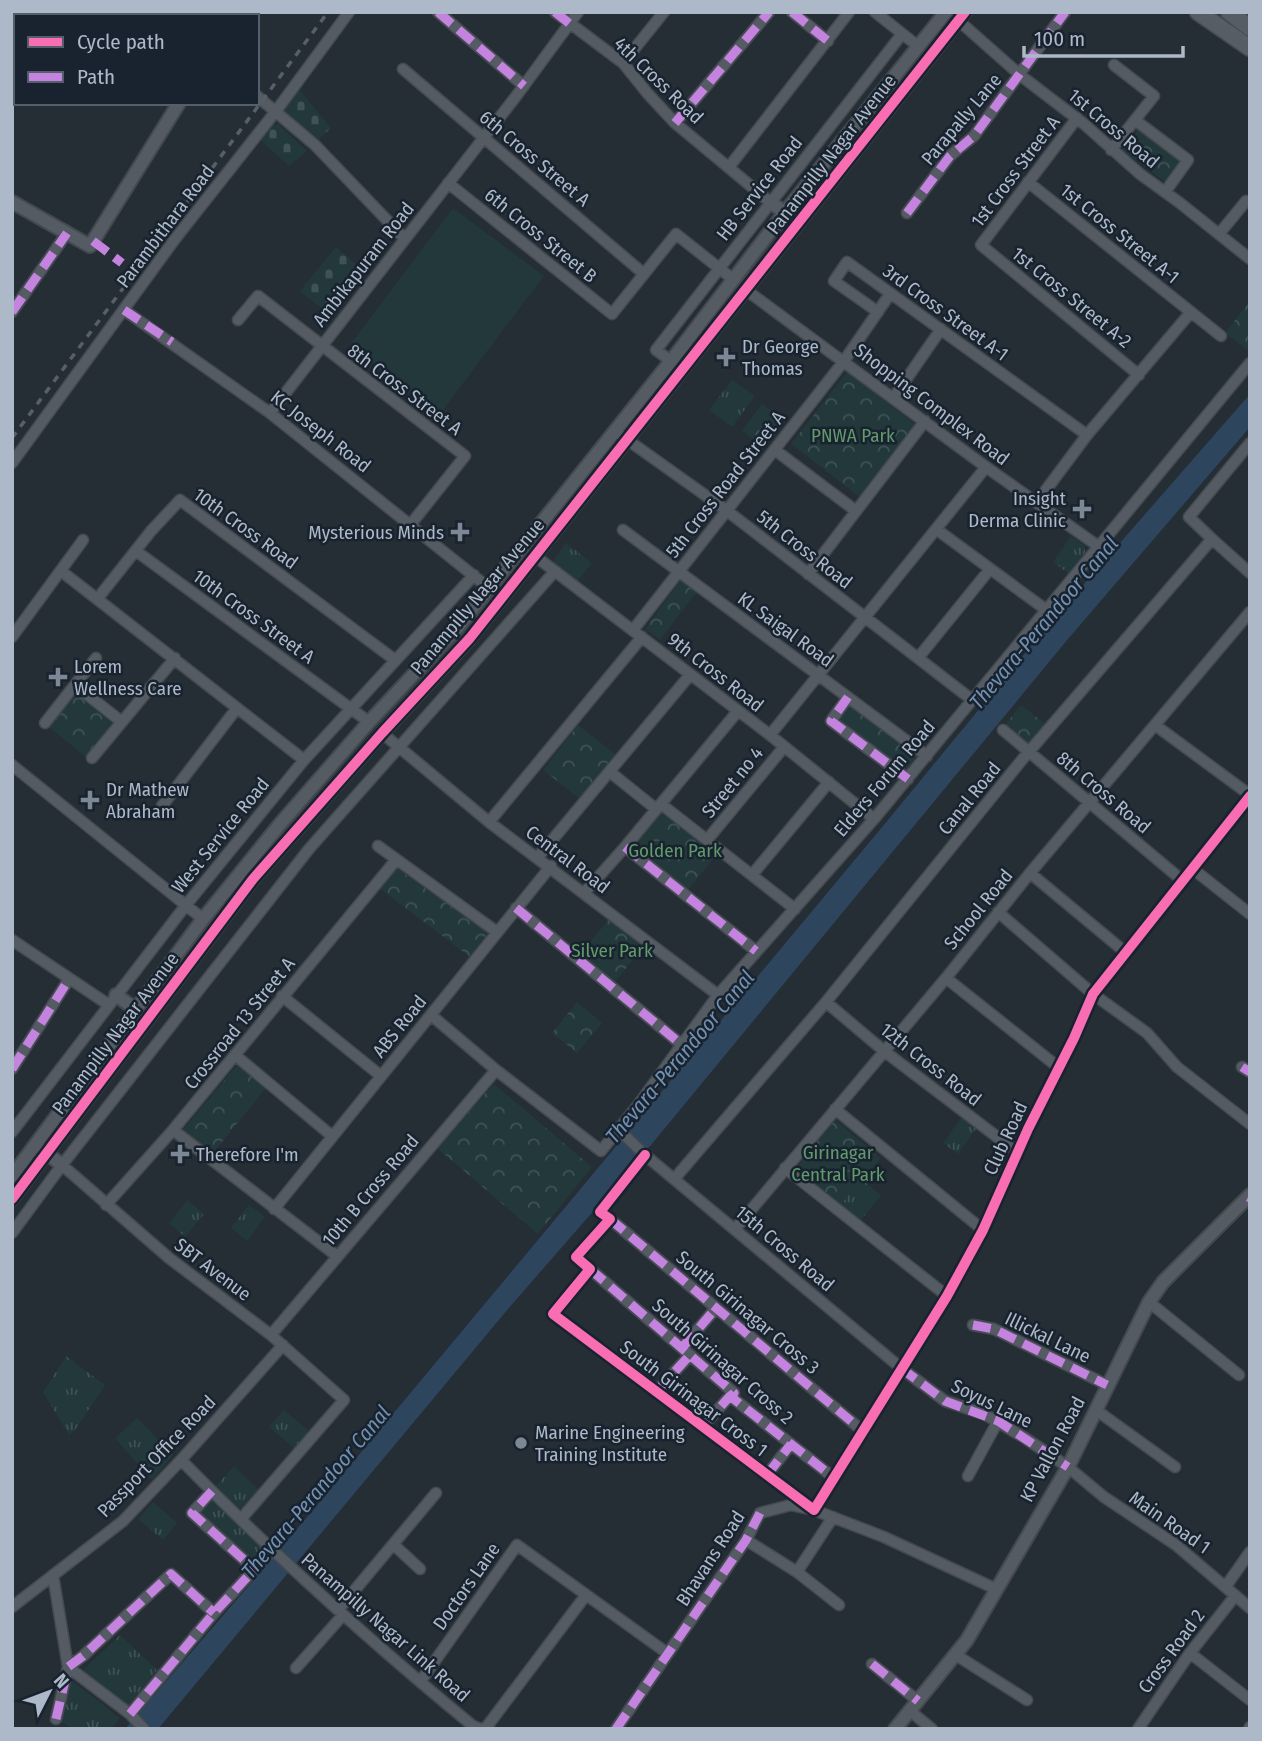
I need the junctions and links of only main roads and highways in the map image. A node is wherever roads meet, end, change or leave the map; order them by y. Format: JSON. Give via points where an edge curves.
{"nodes":[{"id":1,"x":1198,"y":12,"type":"edge"},
{"id":2,"x":1229,"y":12,"type":"edge"},
{"id":3,"x":1250,"y":27,"type":"edge"},
{"id":4,"x":1250,"y":48,"type":"edge"}],
"edges":[{"from":1,"to":4,"type":"main road"},
{"from":2,"to":3,"type":"main road"}]}
